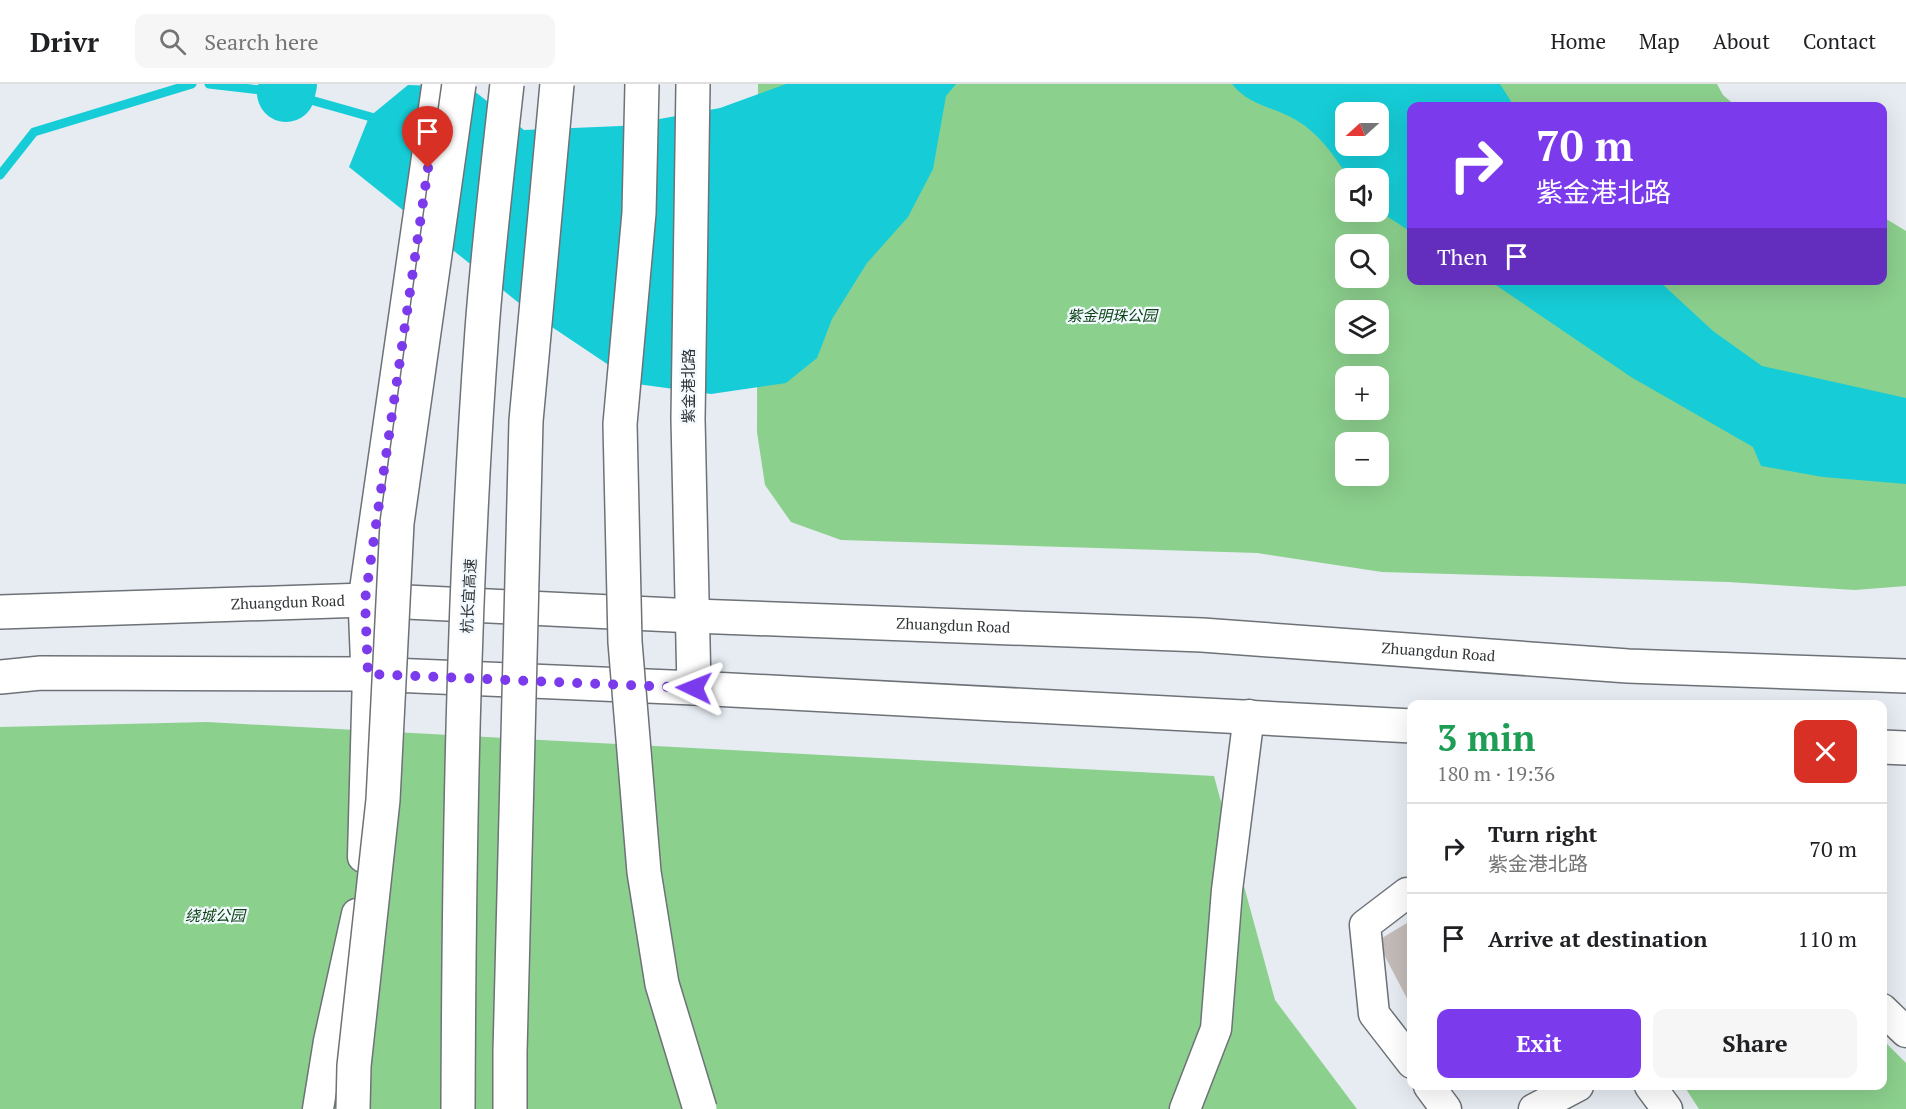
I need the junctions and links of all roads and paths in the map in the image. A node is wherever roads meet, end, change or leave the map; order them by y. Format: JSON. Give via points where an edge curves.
{"nodes":[{"id":1,"x":439,"y":84,"type":"edge"},
{"id":2,"x":459,"y":84,"type":"edge"},
{"id":3,"x":507,"y":84,"type":"edge"},
{"id":4,"x":557,"y":84,"type":"edge"},
{"id":5,"x":642,"y":84,"type":"edge"},
{"id":6,"x":693,"y":86,"type":"edge"},
{"id":7,"x":365,"y":600,"type":"junction"},
{"id":8,"x":0,"y":612,"type":"edge"},
{"id":9,"x":694,"y":616,"type":"junction"},
{"id":10,"x":368,"y":674,"type":"junction"},
{"id":11,"x":1906,"y":676,"type":"edge"},
{"id":12,"x":0,"y":677,"type":"edge"},
{"id":13,"x":694,"y":688,"type":"junction"},
{"id":14,"x":1249,"y":716,"type":"junction"},
{"id":15,"x":1407,"y":726,"type":"edge"},
{"id":16,"x":1887,"y":747,"type":"edge"},
{"id":17,"x":1906,"y":748,"type":"edge"},
{"id":18,"x":1407,"y":893,"type":"edge"},
{"id":19,"x":1887,"y":1014,"type":"edge"},
{"id":20,"x":1906,"y":1032,"type":"edge"},
{"id":21,"x":1407,"y":1057,"type":"edge"},
{"id":22,"x":1432,"y":1090,"type":"edge"},
{"id":23,"x":1570,"y":1090,"type":"edge"},
{"id":24,"x":1653,"y":1090,"type":"edge"},
{"id":25,"x":318,"y":1109,"type":"edge"},
{"id":26,"x":354,"y":1109,"type":"edge"},
{"id":27,"x":458,"y":1109,"type":"edge"},
{"id":28,"x":510,"y":1109,"type":"edge"},
{"id":29,"x":700,"y":1109,"type":"edge"},
{"id":30,"x":1185,"y":1109,"type":"edge"},
{"id":31,"x":1446,"y":1109,"type":"edge"},
{"id":32,"x":1534,"y":1109,"type":"edge"},
{"id":33,"x":1667,"y":1109,"type":"edge"}],
"edges":[{"from":1,"to":7,"type":"main road"},
{"from":2,"to":26,"type":"main road","bridge":true,"via":[[397,523],[383,800],[354,1066]]},
{"from":3,"to":27,"type":"main road","name":"杭长宜高速","bridge":true,"via":[[482,330],[472,539],[459,887]]},
{"from":4,"to":28,"type":"main road","bridge":true,"via":[[525,421]]},
{"from":5,"to":29,"type":"main road","bridge":true,"via":[[639,213],[620,424],[625,642],[647,895],[662,984]]},
{"from":6,"to":9,"type":"main road","name":"紫金港北路","via":[[688,419]]},
{"from":7,"to":8,"type":"main road","name":"Zhuangdun Road"},
{"from":7,"to":9,"type":"main road","name":"Zhuangdun Road"},
{"from":7,"to":10,"type":"main road"},
{"from":9,"to":11,"type":"main road","name":"Zhuangdun Road","via":[[1203,635],[1628,666]]},
{"from":9,"to":13,"type":"main road","name":"紫金港北路"},
{"from":10,"to":12,"type":"main road","via":[[41,673]]},
{"from":10,"to":13,"type":"main road"},
{"from":10,"to":25,"type":"street","via":[[363,876]]},
{"from":13,"to":14,"type":"main road"},
{"from":14,"to":15,"type":"main road"},
{"from":14,"to":30,"type":"street","via":[[1227,890],[1216,1029]]},
{"from":16,"to":17,"type":"main road"},
{"from":18,"to":21,"type":"street","via":[[1365,925],[1374,1014]]},
{"from":19,"to":20,"type":"street"},
{"from":22,"to":31,"type":"street"},
{"from":23,"to":32,"type":"street"},
{"from":24,"to":33,"type":"street"}]}
